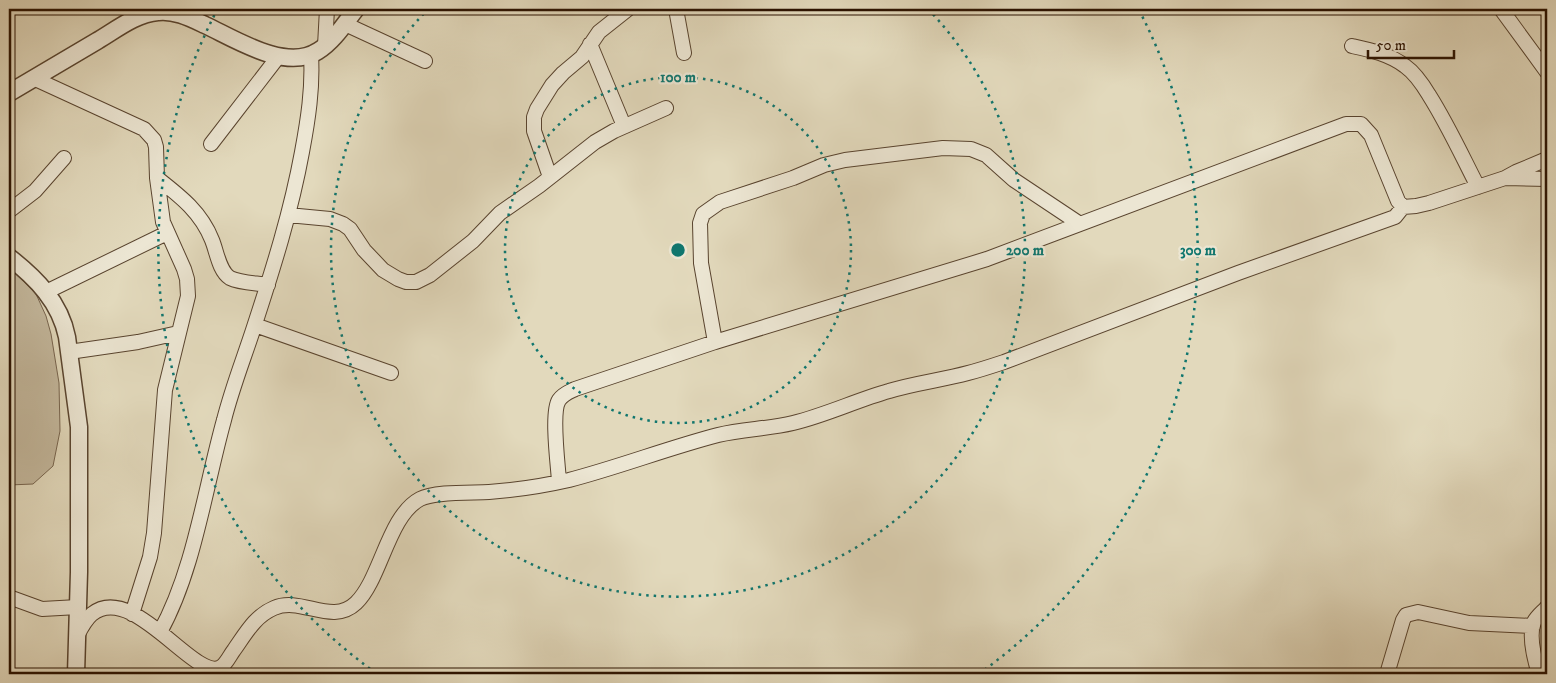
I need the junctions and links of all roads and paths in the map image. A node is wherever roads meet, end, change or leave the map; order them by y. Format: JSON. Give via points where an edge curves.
{"nodes":[{"id":1,"x":327,"y":9,"type":"edge"},
{"id":2,"x":356,"y":9,"type":"edge"},
{"id":3,"x":628,"y":9,"type":"edge"},
{"id":4,"x":676,"y":9,"type":"edge"},
{"id":5,"x":1501,"y":9,"type":"edge"},
{"id":6,"x":345,"y":24,"type":"junction"},
{"id":7,"x":590,"y":44,"type":"junction"},
{"id":8,"x":1352,"y":46,"type":"dead end"},
{"id":9,"x":318,"y":51,"type":"junction"},
{"id":10,"x":684,"y":52,"type":"dead end"},
{"id":11,"x":278,"y":57,"type":"junction"},
{"id":12,"x":425,"y":61,"type":"dead end"},
{"id":13,"x":1547,"y":72,"type":"edge"},
{"id":14,"x":33,"y":78,"type":"junction"},
{"id":15,"x":9,"y":94,"type":"edge"},
{"id":16,"x":666,"y":108,"type":"dead end"},
{"id":17,"x":624,"y":126,"type":"junction"},
{"id":18,"x":212,"y":144,"type":"dead end"},
{"id":19,"x":64,"y":158,"type":"dead end"},
{"id":20,"x":1547,"y":159,"type":"edge"},
{"id":21,"x":550,"y":177,"type":"junction"},
{"id":22,"x":157,"y":178,"type":"junction"},
{"id":23,"x":1505,"y":178,"type":"junction"},
{"id":24,"x":1547,"y":179,"type":"edge"},
{"id":25,"x":1478,"y":187,"type":"junction"},
{"id":26,"x":1403,"y":207,"type":"junction"},
{"id":27,"x":9,"y":211,"type":"edge"},
{"id":28,"x":288,"y":215,"type":"junction"},
{"id":29,"x":1080,"y":224,"type":"junction"},
{"id":30,"x":167,"y":232,"type":"junction"},
{"id":31,"x":9,"y":257,"type":"edge"},
{"id":32,"x":268,"y":285,"type":"junction"},
{"id":33,"x":46,"y":292,"type":"junction"},
{"id":34,"x":254,"y":325,"type":"junction"},
{"id":35,"x":178,"y":333,"type":"junction"},
{"id":36,"x":715,"y":342,"type":"junction"},
{"id":37,"x":69,"y":352,"type":"junction"},
{"id":38,"x":391,"y":373,"type":"dead end"},
{"id":39,"x":559,"y":482,"type":"junction"},
{"id":40,"x":9,"y":597,"type":"edge"},
{"id":41,"x":78,"y":607,"type":"junction"},
{"id":42,"x":1547,"y":607,"type":"edge"},
{"id":43,"x":132,"y":614,"type":"junction"},
{"id":44,"x":1533,"y":626,"type":"junction"},
{"id":45,"x":160,"y":632,"type":"junction"},
{"id":46,"x":77,"y":637,"type":"junction"},
{"id":47,"x":76,"y":674,"type":"edge"},
{"id":48,"x":1387,"y":674,"type":"edge"},
{"id":49,"x":1539,"y":674,"type":"edge"}],
"edges":[{"from":1,"to":9,"type":"street"},
{"from":2,"to":6,"type":"street"},
{"from":3,"to":7,"type":"street","via":[[599,32]]},
{"from":4,"to":10,"type":"street"},
{"from":5,"to":13,"type":"street"},
{"from":6,"to":9,"type":"street"},
{"from":6,"to":12,"type":"street"},
{"from":7,"to":17,"type":"street"},
{"from":7,"to":21,"type":"street","via":[[582,57],[552,85],[534,117],[534,131]]},
{"from":8,"to":25,"type":"street","via":[[1380,52],[1406,66],[1443,117]]},
{"from":9,"to":11,"type":"street","via":[[297,58]]},
{"from":9,"to":28,"type":"street"},
{"from":11,"to":14,"type":"street","via":[[184,16],[158,12],[136,18]]},
{"from":11,"to":18,"type":"street"},
{"from":14,"to":15,"type":"street"},
{"from":14,"to":22,"type":"street","via":[[144,129],[156,147]]},
{"from":16,"to":17,"type":"street"},
{"from":17,"to":21,"type":"street","via":[[595,142]]},
{"from":19,"to":27,"type":"street","via":[[35,191]]},
{"from":20,"to":23,"type":"street"},
{"from":21,"to":28,"type":"street","via":[[500,213],[473,241],[430,275],[416,282],[398,279],[384,270],[343,224]]},
{"from":22,"to":30,"type":"street"},
{"from":22,"to":32,"type":"street","via":[[186,200],[199,216],[210,234],[225,274],[235,280]]},
{"from":23,"to":24,"type":"street"},
{"from":23,"to":25,"type":"street"},
{"from":25,"to":26,"type":"street"},
{"from":26,"to":29,"type":"street","via":[[1371,135],[1361,124],[1352,123]]},
{"from":26,"to":39,"type":"street","via":[[1395,217],[1004,362],[889,391],[794,423],[718,435]]},
{"from":28,"to":32,"type":"street"},
{"from":29,"to":36,"type":"street","via":[[987,259]]},
{"from":29,"to":36,"type":"street","via":[[1014,180],[986,155],[971,149],[943,148],[824,164],[793,178],[720,202],[703,214],[700,223],[701,263]]},
{"from":30,"to":33,"type":"street"},
{"from":30,"to":35,"type":"street","via":[[187,279],[187,304]]},
{"from":31,"to":33,"type":"street"},
{"from":32,"to":34,"type":"street"},
{"from":33,"to":37,"type":"street","via":[[64,324]]},
{"from":34,"to":38,"type":"street"},
{"from":34,"to":45,"type":"street","via":[[224,419],[180,590]]},
{"from":35,"to":37,"type":"street"},
{"from":35,"to":43,"type":"street","via":[[165,390],[154,533]]},
{"from":36,"to":39,"type":"street","via":[[565,394],[557,404],[555,414]]},
{"from":37,"to":41,"type":"street","via":[[79,427]]},
{"from":39,"to":45,"type":"street","via":[[420,499],[400,520],[357,602],[341,612],[325,612],[294,604],[276,607],[254,622],[217,669],[197,664]]},
{"from":40,"to":41,"type":"street","via":[[42,609]]},
{"from":41,"to":46,"type":"street"},
{"from":42,"to":44,"type":"street"},
{"from":43,"to":45,"type":"street"},
{"from":43,"to":46,"type":"street","via":[[101,609],[90,616]]},
{"from":44,"to":48,"type":"street","via":[[1469,623],[1412,612],[1403,620]]},
{"from":44,"to":49,"type":"street"},
{"from":46,"to":47,"type":"street"}]}
